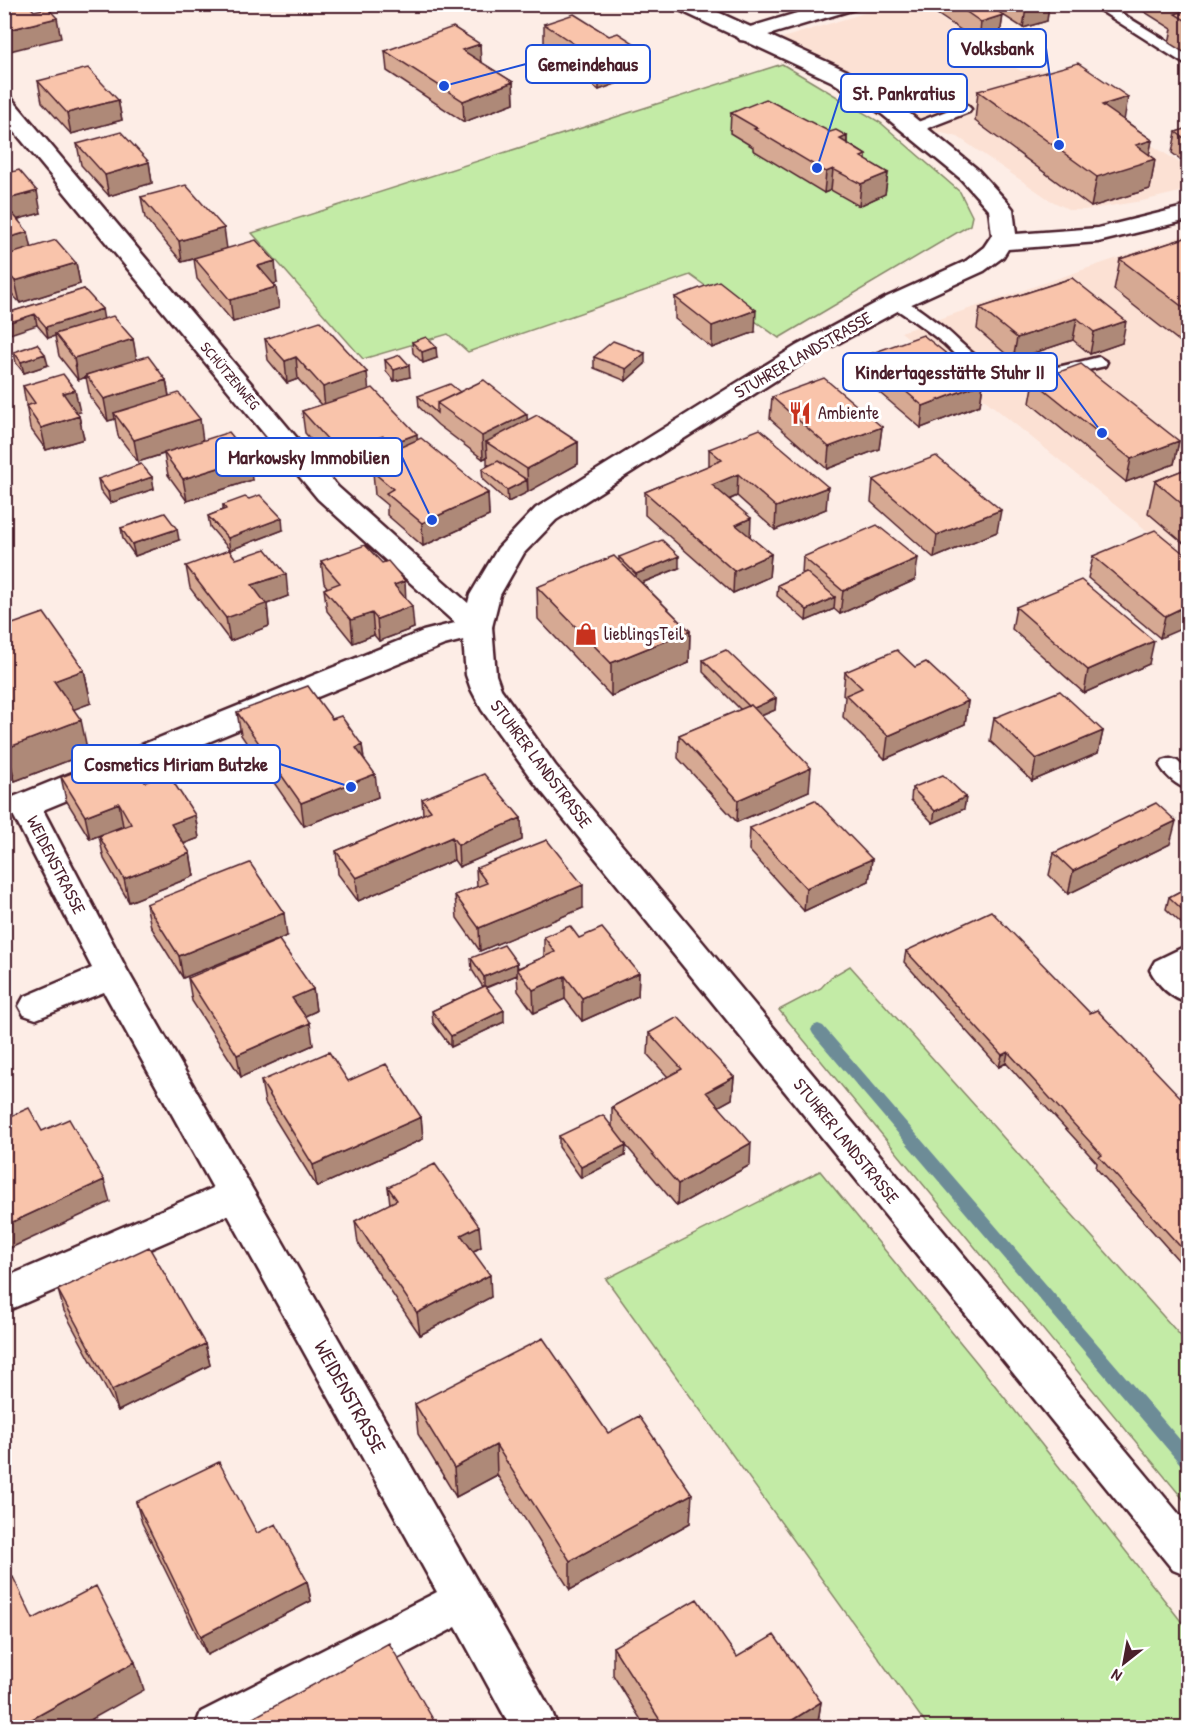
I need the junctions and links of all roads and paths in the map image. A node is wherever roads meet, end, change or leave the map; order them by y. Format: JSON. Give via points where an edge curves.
{"nodes":[{"id":1,"x":682,"y":4,"type":"edge"},
{"id":2,"x":851,"y":4,"type":"edge"},
{"id":3,"x":1096,"y":4,"type":"edge"},
{"id":4,"x":748,"y":35,"type":"junction"},
{"id":5,"x":1188,"y":60,"type":"edge"},
{"id":6,"x":940,"y":86,"type":"dead end"},
{"id":7,"x":4,"y":104,"type":"edge"},
{"id":8,"x":915,"y":128,"type":"junction"},
{"id":9,"x":1188,"y":213,"type":"edge"},
{"id":10,"x":1001,"y":242,"type":"junction"},
{"id":11,"x":896,"y":302,"type":"junction"},
{"id":12,"x":1099,"y":362,"type":"dead end"},
{"id":13,"x":477,"y":627,"type":"junction"},
{"id":14,"x":1170,"y":766,"type":"dead end"},
{"id":15,"x":1188,"y":782,"type":"edge"},
{"id":16,"x":1188,"y":958,"type":"edge"},
{"id":17,"x":112,"y":974,"type":"junction"},
{"id":18,"x":1188,"y":990,"type":"edge"},
{"id":19,"x":36,"y":1006,"type":"dead end"},
{"id":20,"x":237,"y":1194,"type":"junction"},
{"id":21,"x":4,"y":1296,"type":"edge"},
{"id":22,"x":1188,"y":1556,"type":"edge"},
{"id":23,"x":463,"y":1601,"type":"junction"},
{"id":24,"x":217,"y":1728,"type":"edge"},
{"id":25,"x":536,"y":1728,"type":"edge"}],
"edges":[{"from":1,"to":4,"type":"street"},
{"from":2,"to":4,"type":"street"},
{"from":3,"to":5,"type":"lane"},
{"from":4,"to":8,"type":"street","via":[[839,76]]},
{"from":6,"to":8,"type":"lane","via":[[964,109]]},
{"from":7,"to":13,"type":"street","name":"SCHÜTZENWEG","via":[[328,494]]},
{"from":8,"to":10,"type":"street","via":[[969,174],[1001,209]]},
{"from":9,"to":10,"type":"street","via":[[1098,235]]},
{"from":10,"to":11,"type":"street","name":"STUHRER LANDSTRASSE","via":[[975,266]]},
{"from":11,"to":12,"type":"lane","via":[[977,364],[994,372],[1038,375]]},
{"from":11,"to":13,"type":"street","name":"STUHRER LANDSTRASSE","via":[[805,351],[546,514],[512,548],[485,595]]},
{"from":13,"to":17,"type":"street","name":"WEIDENSTRASSE","via":[[434,638],[24,805]]},
{"from":13,"to":22,"type":"street","name":"STUHRER LANDSTRASSE","via":[[486,689],[544,773]]},
{"from":14,"to":15,"type":"lane"},
{"from":16,"to":18,"type":"street","via":[[1167,970]]},
{"from":17,"to":19,"type":"street"},
{"from":17,"to":20,"type":"street","name":"WEIDENSTRASSE"},
{"from":20,"to":21,"type":"street"},
{"from":20,"to":23,"type":"street","name":"WEIDENSTRASSE"},
{"from":23,"to":24,"type":"street"},
{"from":23,"to":25,"type":"street","name":"WEIDENSTRASSE"}]}
